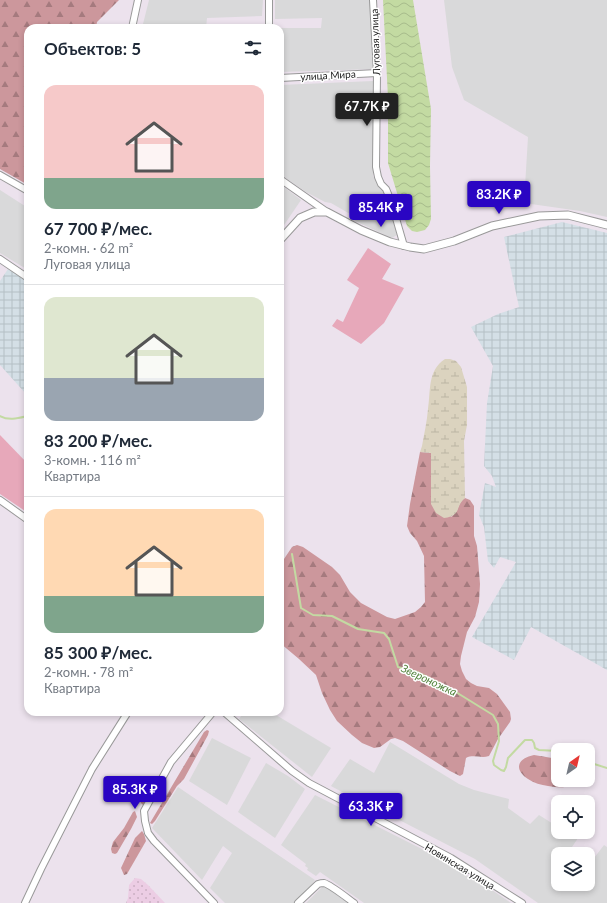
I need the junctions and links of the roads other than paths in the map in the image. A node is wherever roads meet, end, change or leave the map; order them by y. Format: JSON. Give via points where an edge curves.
{"nodes":[{"id":1,"x":138,"y":0,"type":"edge"},
{"id":2,"x":269,"y":0,"type":"edge"},
{"id":3,"x":374,"y":0,"type":"edge"},
{"id":4,"x":133,"y":24,"type":"edge"},
{"id":5,"x":269,"y":24,"type":"edge"},
{"id":6,"x":377,"y":73,"type":"junction"},
{"id":7,"x":284,"y":78,"type":"edge"},
{"id":8,"x":0,"y":175,"type":"edge"},
{"id":9,"x":284,"y":182,"type":"edge"},
{"id":10,"x":24,"y":189,"type":"edge"},
{"id":11,"x":327,"y":212,"type":"junction"},
{"id":12,"x":607,"y":225,"type":"edge"},
{"id":13,"x":284,"y":236,"type":"edge"},
{"id":14,"x":404,"y":246,"type":"junction"},
{"id":15,"x":0,"y":259,"type":"edge"},
{"id":16,"x":24,"y":275,"type":"edge"},
{"id":17,"x":0,"y":500,"type":"edge"},
{"id":18,"x":24,"y":517,"type":"edge"},
{"id":19,"x":125,"y":716,"type":"edge"},
{"id":20,"x":210,"y":716,"type":"edge"},
{"id":21,"x":229,"y":716,"type":"edge"},
{"id":22,"x":25,"y":903,"type":"edge"},
{"id":23,"x":214,"y":903,"type":"edge"},
{"id":24,"x":298,"y":903,"type":"edge"},
{"id":25,"x":354,"y":903,"type":"edge"},
{"id":26,"x":522,"y":903,"type":"edge"}],
"edges":[{"from":1,"to":4,"type":"street"},
{"from":2,"to":5,"type":"street"},
{"from":3,"to":6,"type":"street","name":"Луговая улица"},
{"from":6,"to":7,"type":"street","name":"улица Мира"},
{"from":6,"to":14,"type":"street","name":"Луговая улица","via":[[376,167],[381,184],[391,201]]},
{"from":8,"to":10,"type":"street"},
{"from":9,"to":11,"type":"street"},
{"from":11,"to":13,"type":"street","via":[[314,212],[300,218]]},
{"from":11,"to":14,"type":"street","via":[[361,230]]},
{"from":12,"to":14,"type":"street","via":[[568,215],[539,216],[492,226],[435,247],[424,249]]},
{"from":15,"to":16,"type":"street"},
{"from":17,"to":18,"type":"street"},
{"from":19,"to":22,"type":"street","via":[[92,768]]},
{"from":20,"to":23,"type":"street","via":[[171,762],[144,811],[148,833],[154,842]]},
{"from":21,"to":26,"type":"street","name":"Новинская улица","via":[[309,783],[451,858]]},
{"from":24,"to":25,"type":"street","via":[[321,883],[326,883]]}]}
